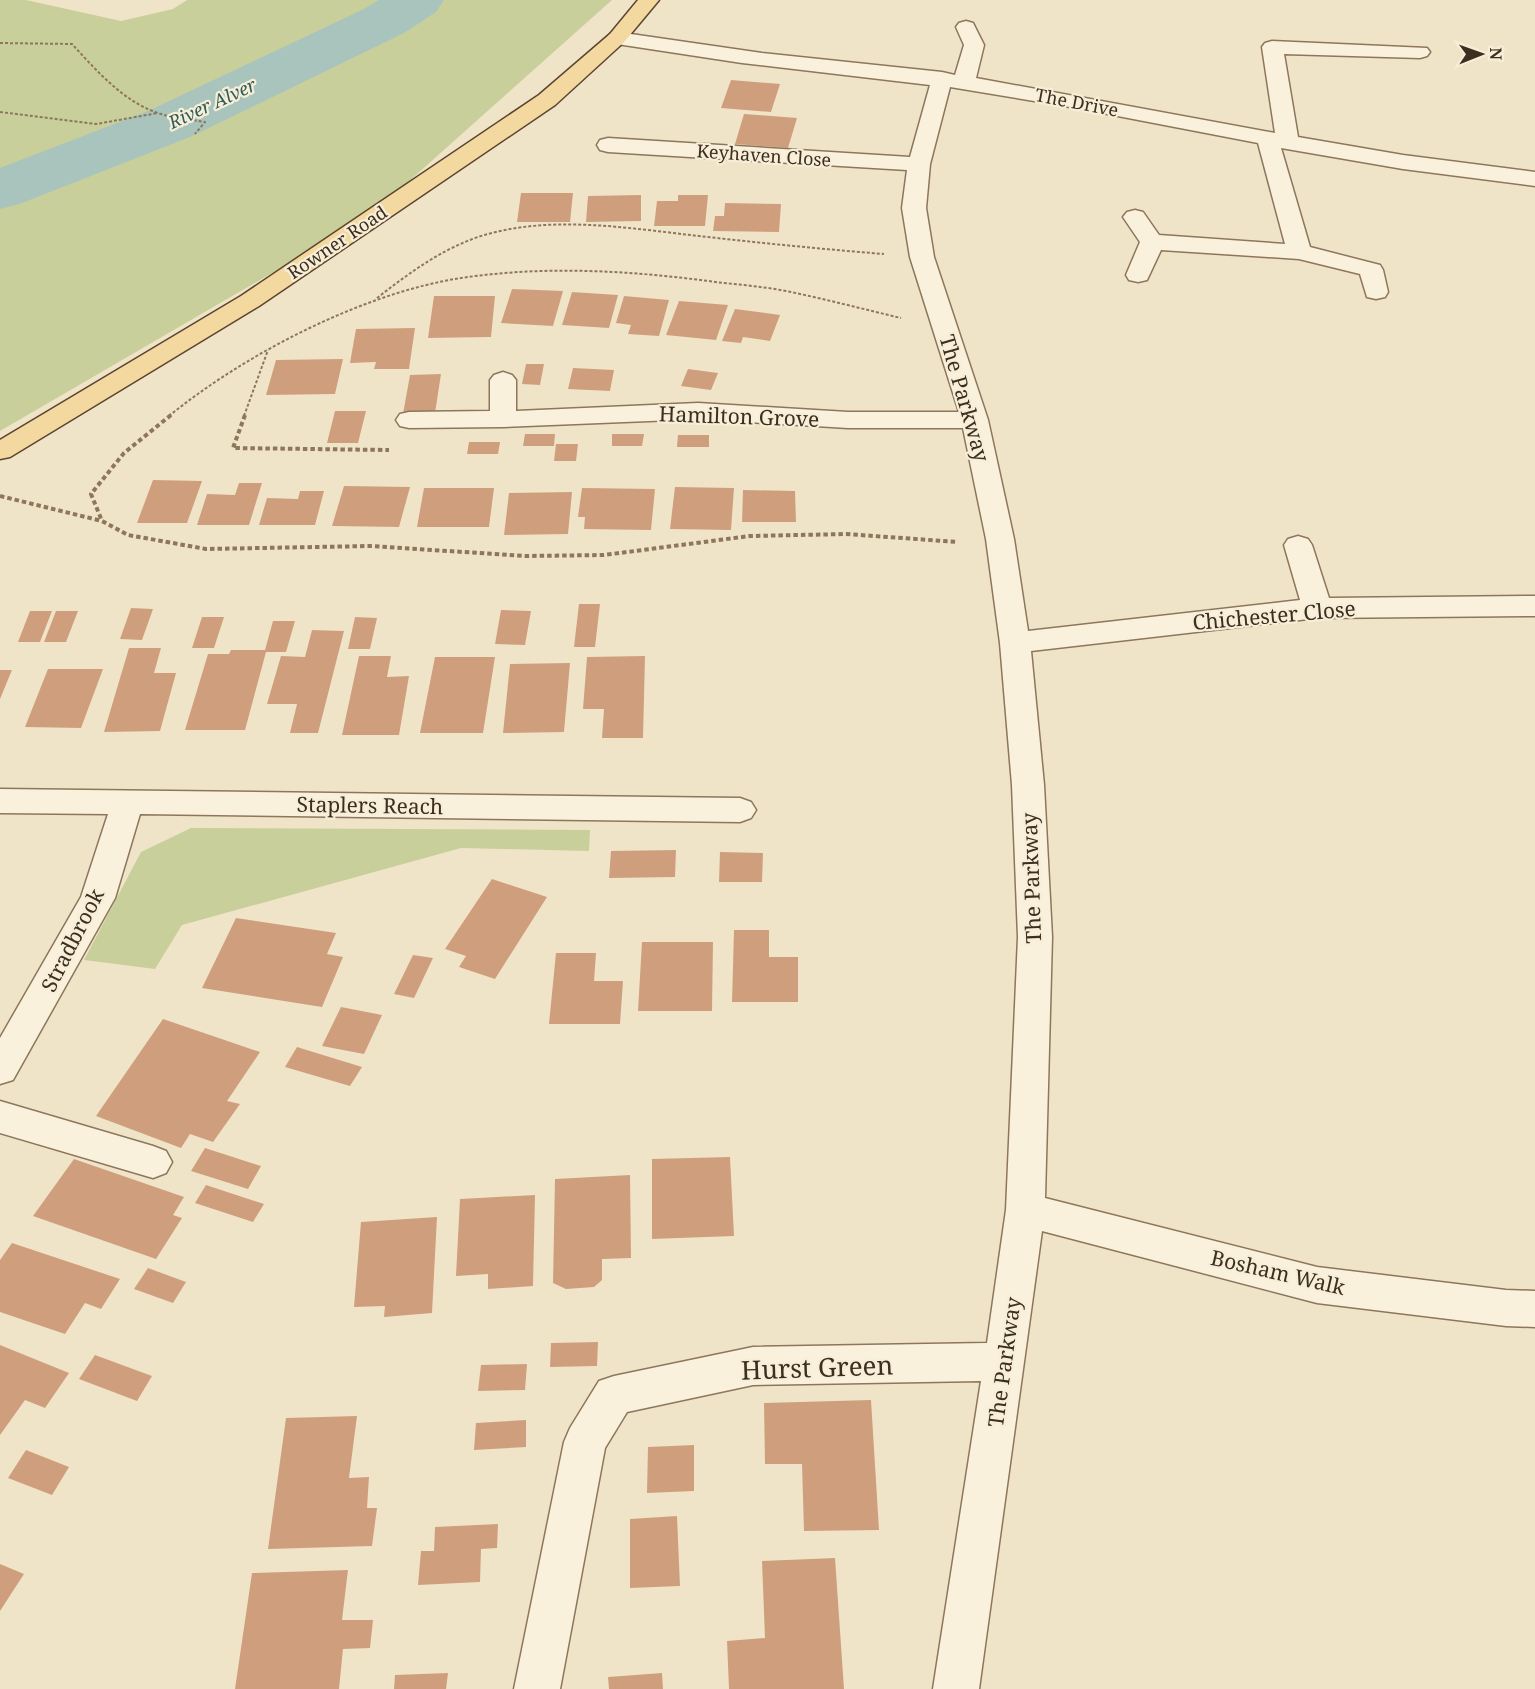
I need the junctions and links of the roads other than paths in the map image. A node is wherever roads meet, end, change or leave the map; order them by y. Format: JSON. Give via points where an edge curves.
{"nodes":[{"id":1,"x":650,"y":0,"type":"edge"},
{"id":2,"x":966,"y":27,"type":"dead end"},
{"id":3,"x":617,"y":38,"type":"junction"},
{"id":4,"x":1420,"y":51,"type":"dead end"},
{"id":5,"x":953,"y":80,"type":"junction"},
{"id":6,"x":1278,"y":142,"type":"junction"},
{"id":7,"x":608,"y":145,"type":"dead end"},
{"id":8,"x":919,"y":164,"type":"junction"},
{"id":9,"x":1535,"y":179,"type":"edge"},
{"id":10,"x":1135,"y":217,"type":"dead end"},
{"id":11,"x":1152,"y":242,"type":"junction"},
{"id":12,"x":1299,"y":252,"type":"junction"},
{"id":13,"x":1138,"y":275,"type":"dead end"},
{"id":14,"x":1374,"y":281,"type":"dead end"},
{"id":15,"x":503,"y":380,"type":"dead end"},
{"id":16,"x":503,"y":419,"type":"junction"},
{"id":17,"x":409,"y":420,"type":"road end"},
{"id":18,"x":975,"y":420,"type":"junction"},
{"id":19,"x":0,"y":451,"type":"edge"},
{"id":20,"x":1298,"y":545,"type":"dead end"},
{"id":21,"x":1535,"y":606,"type":"edge"},
{"id":22,"x":1317,"y":608,"type":"junction"},
{"id":23,"x":1015,"y":643,"type":"junction"},
{"id":24,"x":0,"y":801,"type":"edge"},
{"id":25,"x":128,"y":802,"type":"junction"},
{"id":26,"x":740,"y":810,"type":"dead end"},
{"id":27,"x":0,"y":1069,"type":"edge"},
{"id":28,"x":0,"y":1117,"type":"edge"},
{"id":29,"x":153,"y":1162,"type":"dead end"},
{"id":30,"x":1025,"y":1210,"type":"junction"},
{"id":31,"x":1535,"y":1309,"type":"edge"},
{"id":32,"x":1005,"y":1362,"type":"junction"},
{"id":33,"x":537,"y":1689,"type":"edge"},
{"id":34,"x":956,"y":1689,"type":"edge"}],
"edges":[{"from":1,"to":3,"type":"main road","name":"Rowner Road"},
{"from":2,"to":5,"type":"street","name":"The Parkway","via":[[974,45]]},
{"from":3,"to":5,"type":"street","name":"The Drive","via":[[781,62]]},
{"from":3,"to":19,"type":"main road","name":"Rowner Road","via":[[547,100],[260,294]]},
{"from":4,"to":6,"type":"street","via":[[1272,47]]},
{"from":5,"to":6,"type":"street","name":"The Drive"},
{"from":5,"to":8,"type":"street","name":"The Parkway"},
{"from":6,"to":9,"type":"street","name":"The Drive"},
{"from":6,"to":12,"type":"street"},
{"from":7,"to":8,"type":"street","name":"Keyhaven Close"},
{"from":8,"to":18,"type":"street","name":"The Parkway","via":[[914,208],[922,257]]},
{"from":10,"to":11,"type":"street"},
{"from":11,"to":12,"type":"street"},
{"from":11,"to":13,"type":"street"},
{"from":12,"to":14,"type":"street"},
{"from":15,"to":16,"type":"street"},
{"from":16,"to":17,"type":"street","name":"Hamilton Grove"},
{"from":16,"to":18,"type":"street","name":"Hamilton Grove","via":[[698,411],[848,420]]},
{"from":18,"to":23,"type":"street","name":"The Parkway","via":[[1000,539]]},
{"from":20,"to":22,"type":"street"},
{"from":21,"to":22,"type":"street","name":"Chichester Close"},
{"from":22,"to":23,"type":"street","name":"Chichester Close"},
{"from":23,"to":30,"type":"street","name":"The Parkway","via":[[1028,785],[1035,937]]},
{"from":24,"to":25,"type":"street","name":"Staplers Reach"},
{"from":25,"to":26,"type":"street","name":"Staplers Reach"},
{"from":25,"to":27,"type":"street","name":"Stradbrook","via":[[98,898]]},
{"from":28,"to":29,"type":"street"},
{"from":30,"to":31,"type":"street","name":"Bosham Walk","via":[[1317,1285]]},
{"from":30,"to":32,"type":"street","name":"The Parkway"},
{"from":32,"to":33,"type":"street","name":"Hurst Green","via":[[753,1366],[614,1395],[585,1442]]},
{"from":32,"to":34,"type":"street","name":"The Parkway"}]}
